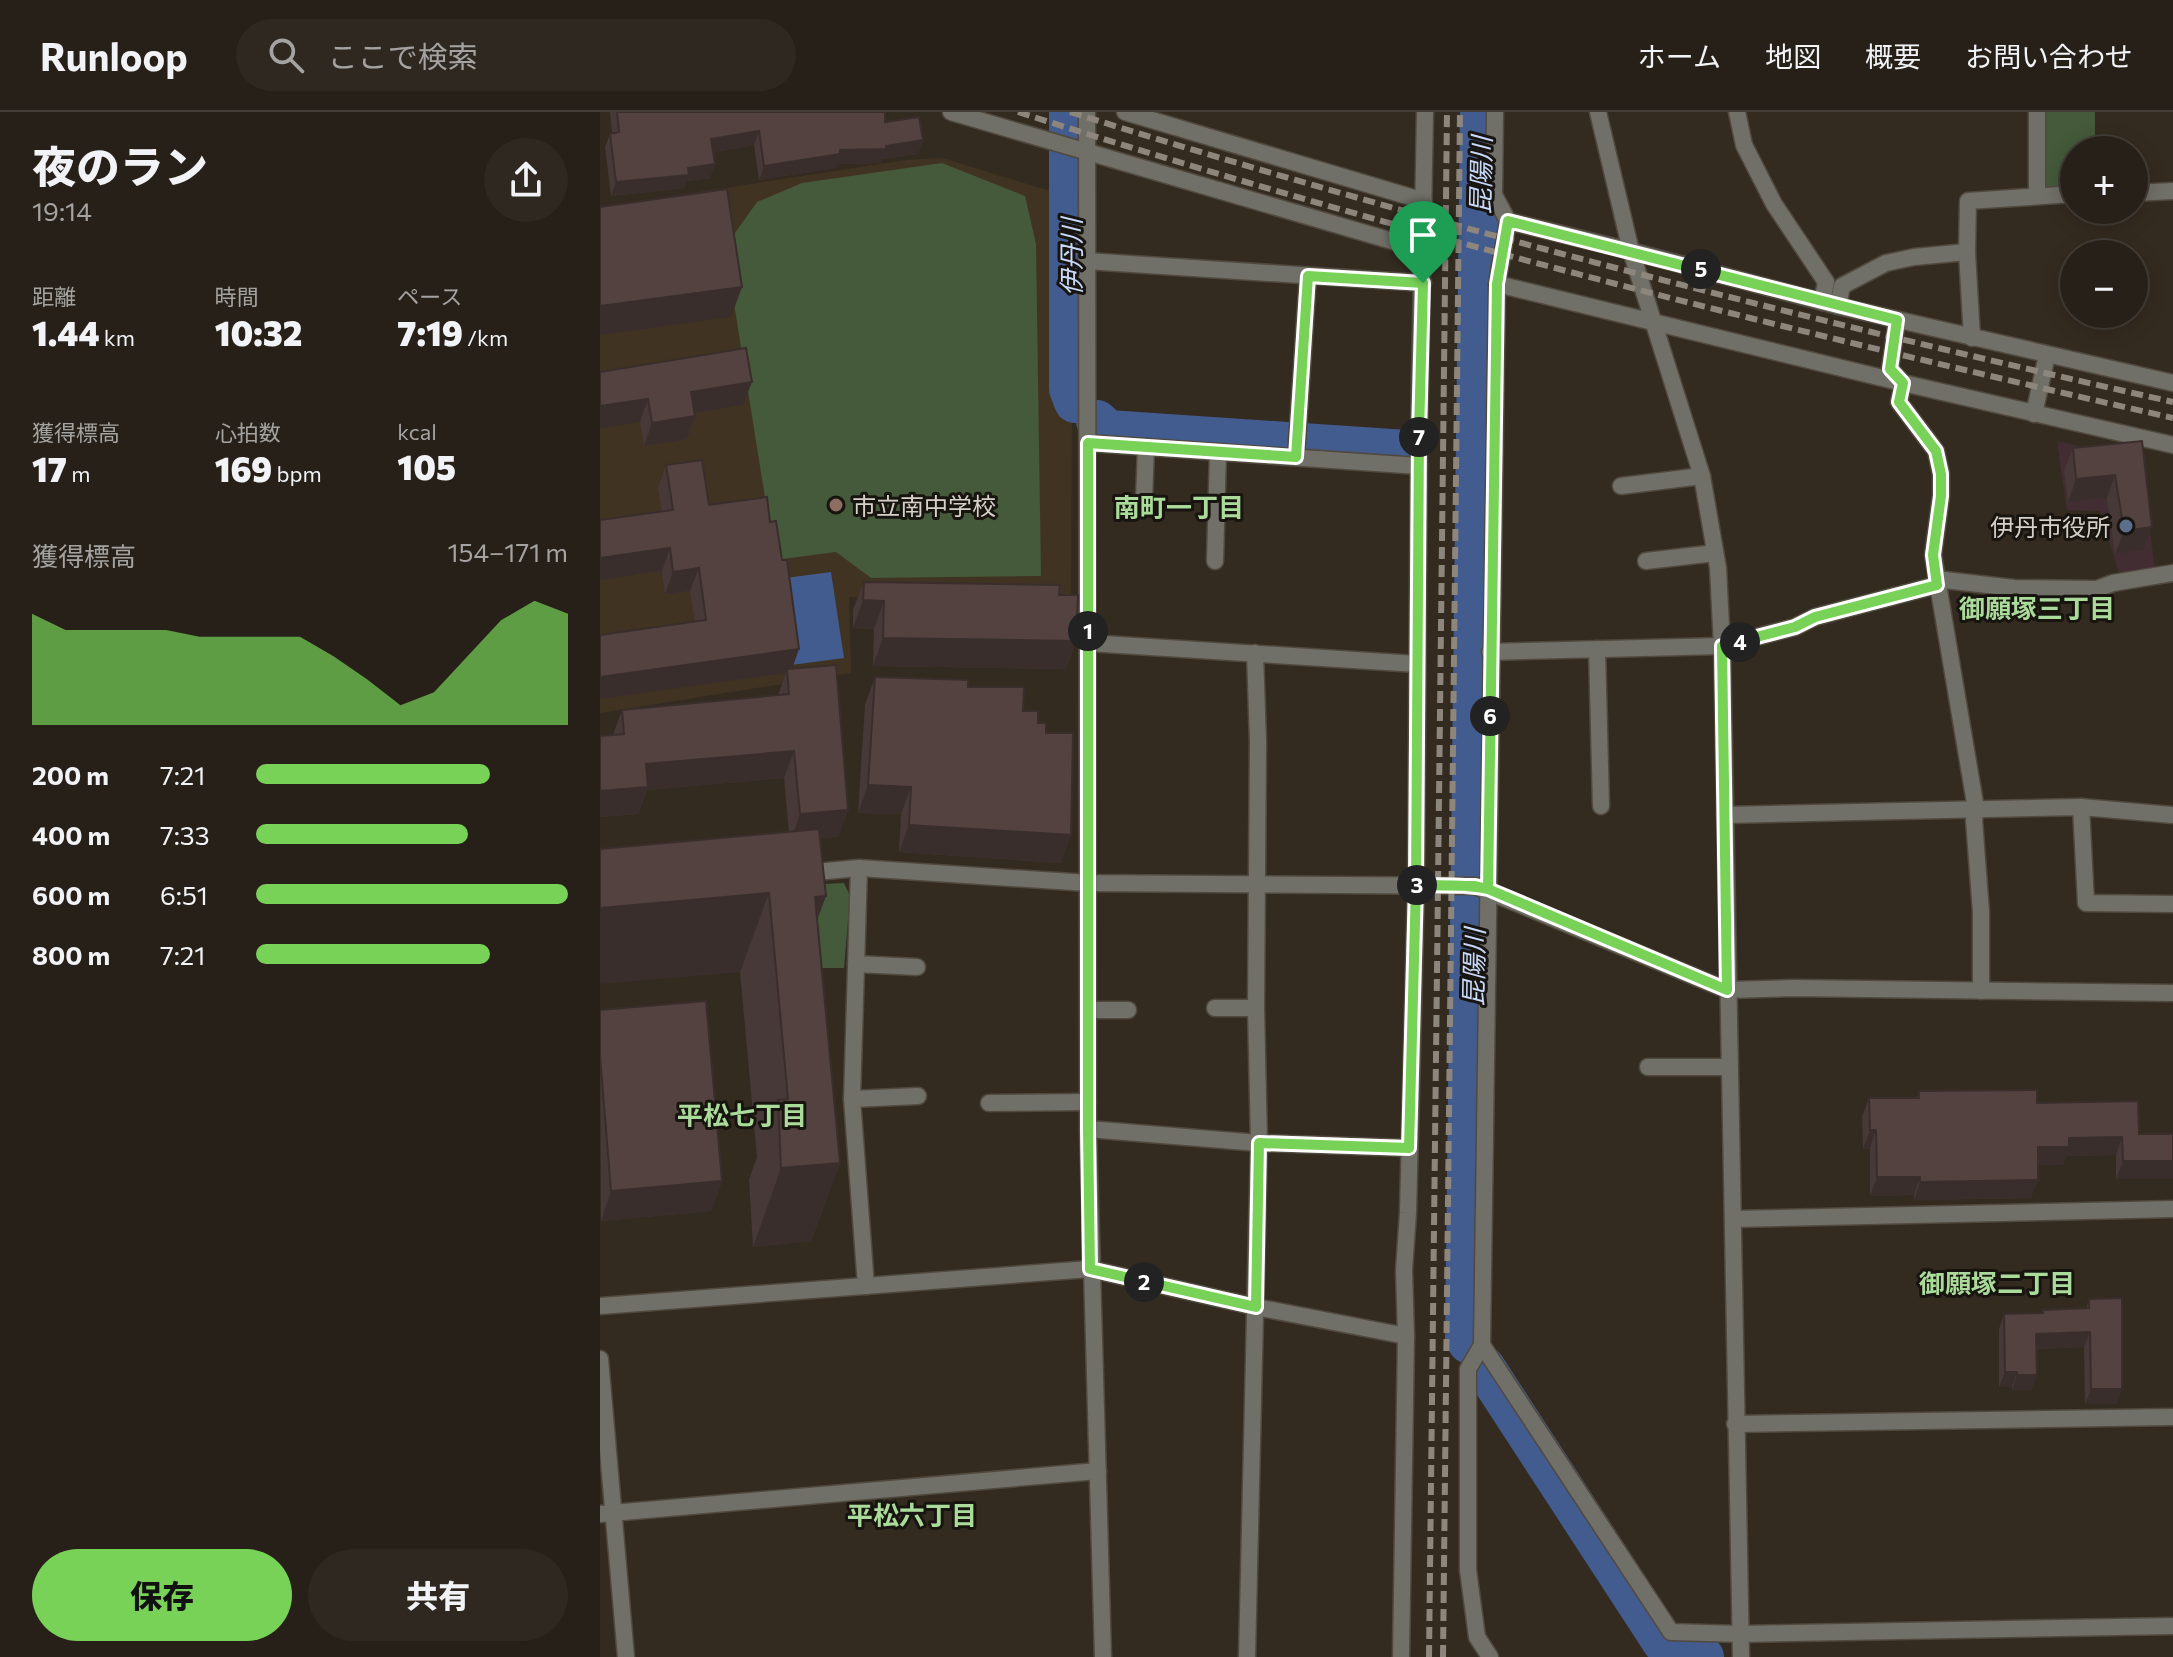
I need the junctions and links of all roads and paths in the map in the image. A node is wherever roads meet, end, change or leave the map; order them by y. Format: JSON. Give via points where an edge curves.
{"nodes":[{"id":1,"x":951,"y":112,"type":"edge"},
{"id":2,"x":1087,"y":112,"type":"edge"},
{"id":3,"x":1125,"y":112,"type":"edge"},
{"id":4,"x":1425,"y":112,"type":"edge"},
{"id":5,"x":1495,"y":112,"type":"edge"},
{"id":6,"x":1598,"y":112,"type":"edge"},
{"id":7,"x":1737,"y":112,"type":"edge"},
{"id":8,"x":2037,"y":112,"type":"edge"},
{"id":9,"x":1076,"y":150,"type":"junction"},
{"id":10,"x":2173,"y":191,"type":"edge"},
{"id":11,"x":2148,"y":192,"type":"edge"},
{"id":12,"x":2060,"y":195,"type":"edge"},
{"id":13,"x":2037,"y":196,"type":"junction"},
{"id":14,"x":1424,"y":201,"type":"junction"},
{"id":15,"x":1508,"y":221,"type":"junction"},
{"id":16,"x":1423,"y":250,"type":"junction"},
{"id":17,"x":1631,"y":251,"type":"junction"},
{"id":18,"x":1967,"y":252,"type":"junction"},
{"id":19,"x":1086,"y":261,"type":"junction"},
{"id":20,"x":1308,"y":276,"type":"junction"},
{"id":21,"x":1423,"y":283,"type":"junction"},
{"id":22,"x":1497,"y":284,"type":"junction"},
{"id":23,"x":1830,"y":304,"type":"junction"},
{"id":24,"x":1897,"y":320,"type":"junction"},
{"id":25,"x":1656,"y":324,"type":"junction"},
{"id":26,"x":1972,"y":338,"type":"junction"},
{"id":27,"x":2047,"y":355,"type":"junction"},
{"id":28,"x":1903,"y":383,"type":"junction"},
{"id":29,"x":2173,"y":383,"type":"edge"},
{"id":30,"x":2034,"y":414,"type":"junction"},
{"id":31,"x":1088,"y":443,"type":"junction"},
{"id":32,"x":2173,"y":445,"type":"edge"},
{"id":33,"x":1146,"y":447,"type":"junction"},
{"id":34,"x":1218,"y":452,"type":"junction"},
{"id":35,"x":1296,"y":457,"type":"junction"},
{"id":36,"x":1419,"y":466,"type":"junction"},
{"id":37,"x":1702,"y":476,"type":"junction"},
{"id":38,"x":1621,"y":486,"type":"dead end"},
{"id":39,"x":1144,"y":500,"type":"dead end"},
{"id":40,"x":1715,"y":553,"type":"junction"},
{"id":41,"x":1215,"y":561,"type":"dead end"},
{"id":42,"x":1646,"y":561,"type":"dead end"},
{"id":43,"x":2173,"y":573,"type":"edge"},
{"id":44,"x":1936,"y":582,"type":"junction"},
{"id":45,"x":1088,"y":643,"type":"junction"},
{"id":46,"x":1722,"y":646,"type":"junction"},
{"id":47,"x":1597,"y":649,"type":"junction"},
{"id":48,"x":1490,"y":652,"type":"junction"},
{"id":49,"x":1255,"y":653,"type":"junction"},
{"id":50,"x":1417,"y":664,"type":"junction"},
{"id":51,"x":1601,"y":806,"type":"dead end"},
{"id":52,"x":2081,"y":807,"type":"junction"},
{"id":53,"x":1976,"y":809,"type":"junction"},
{"id":54,"x":1725,"y":815,"type":"junction"},
{"id":55,"x":2173,"y":815,"type":"edge"},
{"id":56,"x":859,"y":868,"type":"junction"},
{"id":57,"x":783,"y":875,"type":"edge"},
{"id":58,"x":1088,"y":883,"type":"junction"},
{"id":59,"x":1258,"y":885,"type":"junction"},
{"id":60,"x":1416,"y":885,"type":"junction"},
{"id":61,"x":1488,"y":889,"type":"junction"},
{"id":62,"x":2173,"y":904,"type":"edge"},
{"id":63,"x":856,"y":964,"type":"junction"},
{"id":64,"x":917,"y":967,"type":"dead end"},
{"id":65,"x":1727,"y":990,"type":"junction"},
{"id":66,"x":1981,"y":991,"type":"junction"},
{"id":67,"x":2173,"y":993,"type":"edge"},
{"id":68,"x":1215,"y":1008,"type":"dead end"},
{"id":69,"x":1256,"y":1008,"type":"junction"},
{"id":70,"x":1088,"y":1010,"type":"junction"},
{"id":71,"x":1128,"y":1010,"type":"dead end"},
{"id":72,"x":1648,"y":1067,"type":"dead end"},
{"id":73,"x":1729,"y":1067,"type":"junction"},
{"id":74,"x":918,"y":1096,"type":"dead end"},
{"id":75,"x":852,"y":1099,"type":"junction"},
{"id":76,"x":1088,"y":1102,"type":"junction"},
{"id":77,"x":989,"y":1103,"type":"dead end"},
{"id":78,"x":1088,"y":1129,"type":"junction"},
{"id":79,"x":1259,"y":1143,"type":"junction"},
{"id":80,"x":1409,"y":1148,"type":"junction"},
{"id":81,"x":2173,"y":1209,"type":"edge"},
{"id":82,"x":1733,"y":1219,"type":"junction"},
{"id":83,"x":1090,"y":1269,"type":"junction"},
{"id":84,"x":866,"y":1286,"type":"junction"},
{"id":85,"x":600,"y":1306,"type":"edge"},
{"id":86,"x":1256,"y":1307,"type":"junction"},
{"id":87,"x":1406,"y":1336,"type":"junction"},
{"id":88,"x":1482,"y":1345,"type":"junction"},
{"id":89,"x":600,"y":1359,"type":"edge"},
{"id":90,"x":2173,"y":1417,"type":"edge"},
{"id":91,"x":1735,"y":1424,"type":"junction"},
{"id":92,"x":1098,"y":1471,"type":"junction"},
{"id":93,"x":608,"y":1513,"type":"edge"},
{"id":94,"x":2173,"y":1626,"type":"edge"},
{"id":95,"x":1741,"y":1634,"type":"junction"},
{"id":96,"x":626,"y":1657,"type":"edge"},
{"id":97,"x":1103,"y":1657,"type":"edge"},
{"id":98,"x":1247,"y":1657,"type":"edge"},
{"id":99,"x":1401,"y":1657,"type":"edge"},
{"id":100,"x":1490,"y":1657,"type":"edge"},
{"id":101,"x":1741,"y":1657,"type":"edge"}],
"edges":[{"from":1,"to":9,"type":"street"},
{"from":2,"to":9,"type":"street"},
{"from":3,"to":14,"type":"street"},
{"from":4,"to":14,"type":"street"},
{"from":5,"to":15,"type":"street","via":[[1494,195]]},
{"from":6,"to":17,"type":"street"},
{"from":7,"to":23,"type":"street","via":[[1744,145],[1774,204],[1826,282]]},
{"from":8,"to":13,"type":"street"},
{"from":9,"to":16,"type":"street"},
{"from":9,"to":19,"type":"street"},
{"from":10,"to":11,"type":"street"},
{"from":12,"to":13,"type":"street"},
{"from":13,"to":18,"type":"street","via":[[1968,201]]},
{"from":14,"to":16,"type":"street"},
{"from":15,"to":17,"type":"street"},
{"from":15,"to":22,"type":"street"},
{"from":16,"to":21,"type":"street"},
{"from":17,"to":23,"type":"street"},
{"from":17,"to":25,"type":"street"},
{"from":18,"to":23,"type":"street","via":[[1886,263],[1842,286]]},
{"from":18,"to":26,"type":"street"},
{"from":19,"to":20,"type":"street"},
{"from":19,"to":31,"type":"street"},
{"from":20,"to":21,"type":"street"},
{"from":20,"to":35,"type":"street"},
{"from":21,"to":36,"type":"street"},
{"from":22,"to":25,"type":"street"},
{"from":22,"to":48,"type":"street"},
{"from":23,"to":24,"type":"street"},
{"from":24,"to":26,"type":"street"},
{"from":24,"to":28,"type":"street","via":[[1890,369]]},
{"from":25,"to":28,"type":"street"},
{"from":25,"to":37,"type":"street"},
{"from":26,"to":27,"type":"street"},
{"from":27,"to":29,"type":"street"},
{"from":27,"to":30,"type":"street"},
{"from":28,"to":30,"type":"street"},
{"from":28,"to":44,"type":"street","via":[[1899,402],[1936,451],[1941,474],[1933,555]]},
{"from":30,"to":32,"type":"street"},
{"from":31,"to":33,"type":"street"},
{"from":31,"to":45,"type":"street"},
{"from":33,"to":34,"type":"street"},
{"from":33,"to":39,"type":"street"},
{"from":34,"to":35,"type":"street"},
{"from":34,"to":41,"type":"street"},
{"from":35,"to":36,"type":"street"},
{"from":36,"to":50,"type":"street"},
{"from":37,"to":38,"type":"street"},
{"from":37,"to":40,"type":"street"},
{"from":40,"to":42,"type":"street"},
{"from":40,"to":46,"type":"street"},
{"from":43,"to":44,"type":"street","via":[[2097,589]]},
{"from":44,"to":46,"type":"street"},
{"from":44,"to":53,"type":"street"},
{"from":45,"to":49,"type":"street"},
{"from":45,"to":58,"type":"street"},
{"from":46,"to":47,"type":"street"},
{"from":46,"to":54,"type":"street"},
{"from":47,"to":48,"type":"street"},
{"from":47,"to":51,"type":"street"},
{"from":48,"to":61,"type":"street"},
{"from":49,"to":50,"type":"street"},
{"from":49,"to":59,"type":"street"},
{"from":50,"to":60,"type":"street"},
{"from":52,"to":53,"type":"street"},
{"from":52,"to":55,"type":"street"},
{"from":52,"to":62,"type":"street","via":[[2086,903]]},
{"from":53,"to":54,"type":"street"},
{"from":53,"to":66,"type":"street"},
{"from":54,"to":65,"type":"street"},
{"from":56,"to":57,"type":"street"},
{"from":56,"to":58,"type":"street"},
{"from":56,"to":63,"type":"street"},
{"from":58,"to":59,"type":"street"},
{"from":58,"to":70,"type":"street"},
{"from":59,"to":60,"type":"street"},
{"from":59,"to":69,"type":"street"},
{"from":60,"to":61,"type":"street"},
{"from":60,"to":80,"type":"street"},
{"from":61,"to":65,"type":"street"},
{"from":61,"to":88,"type":"street"},
{"from":63,"to":64,"type":"street"},
{"from":63,"to":75,"type":"street"},
{"from":65,"to":66,"type":"street"},
{"from":65,"to":73,"type":"street"},
{"from":66,"to":67,"type":"street"},
{"from":68,"to":69,"type":"street"},
{"from":69,"to":79,"type":"street"},
{"from":70,"to":71,"type":"street"},
{"from":70,"to":76,"type":"street"},
{"from":72,"to":73,"type":"street"},
{"from":73,"to":82,"type":"street"},
{"from":74,"to":75,"type":"street"},
{"from":75,"to":84,"type":"street"},
{"from":76,"to":77,"type":"street"},
{"from":76,"to":78,"type":"street"},
{"from":78,"to":79,"type":"street"},
{"from":78,"to":83,"type":"street"},
{"from":79,"to":80,"type":"street"},
{"from":79,"to":86,"type":"street"},
{"from":80,"to":87,"type":"street"},
{"from":81,"to":82,"type":"street"},
{"from":82,"to":91,"type":"street"},
{"from":83,"to":84,"type":"street"},
{"from":83,"to":86,"type":"street"},
{"from":83,"to":92,"type":"street"},
{"from":84,"to":85,"type":"street"},
{"from":86,"to":87,"type":"street"},
{"from":86,"to":98,"type":"street"},
{"from":87,"to":99,"type":"street"},
{"from":88,"to":95,"type":"street","via":[[1671,1632]]},
{"from":88,"to":100,"type":"street","via":[[1468,1369],[1468,1570],[1477,1637]]},
{"from":89,"to":93,"type":"street"},
{"from":90,"to":91,"type":"street"},
{"from":91,"to":95,"type":"street"},
{"from":92,"to":93,"type":"street"},
{"from":92,"to":97,"type":"street"},
{"from":93,"to":96,"type":"street"},
{"from":94,"to":95,"type":"street"},
{"from":95,"to":101,"type":"street"}]}
